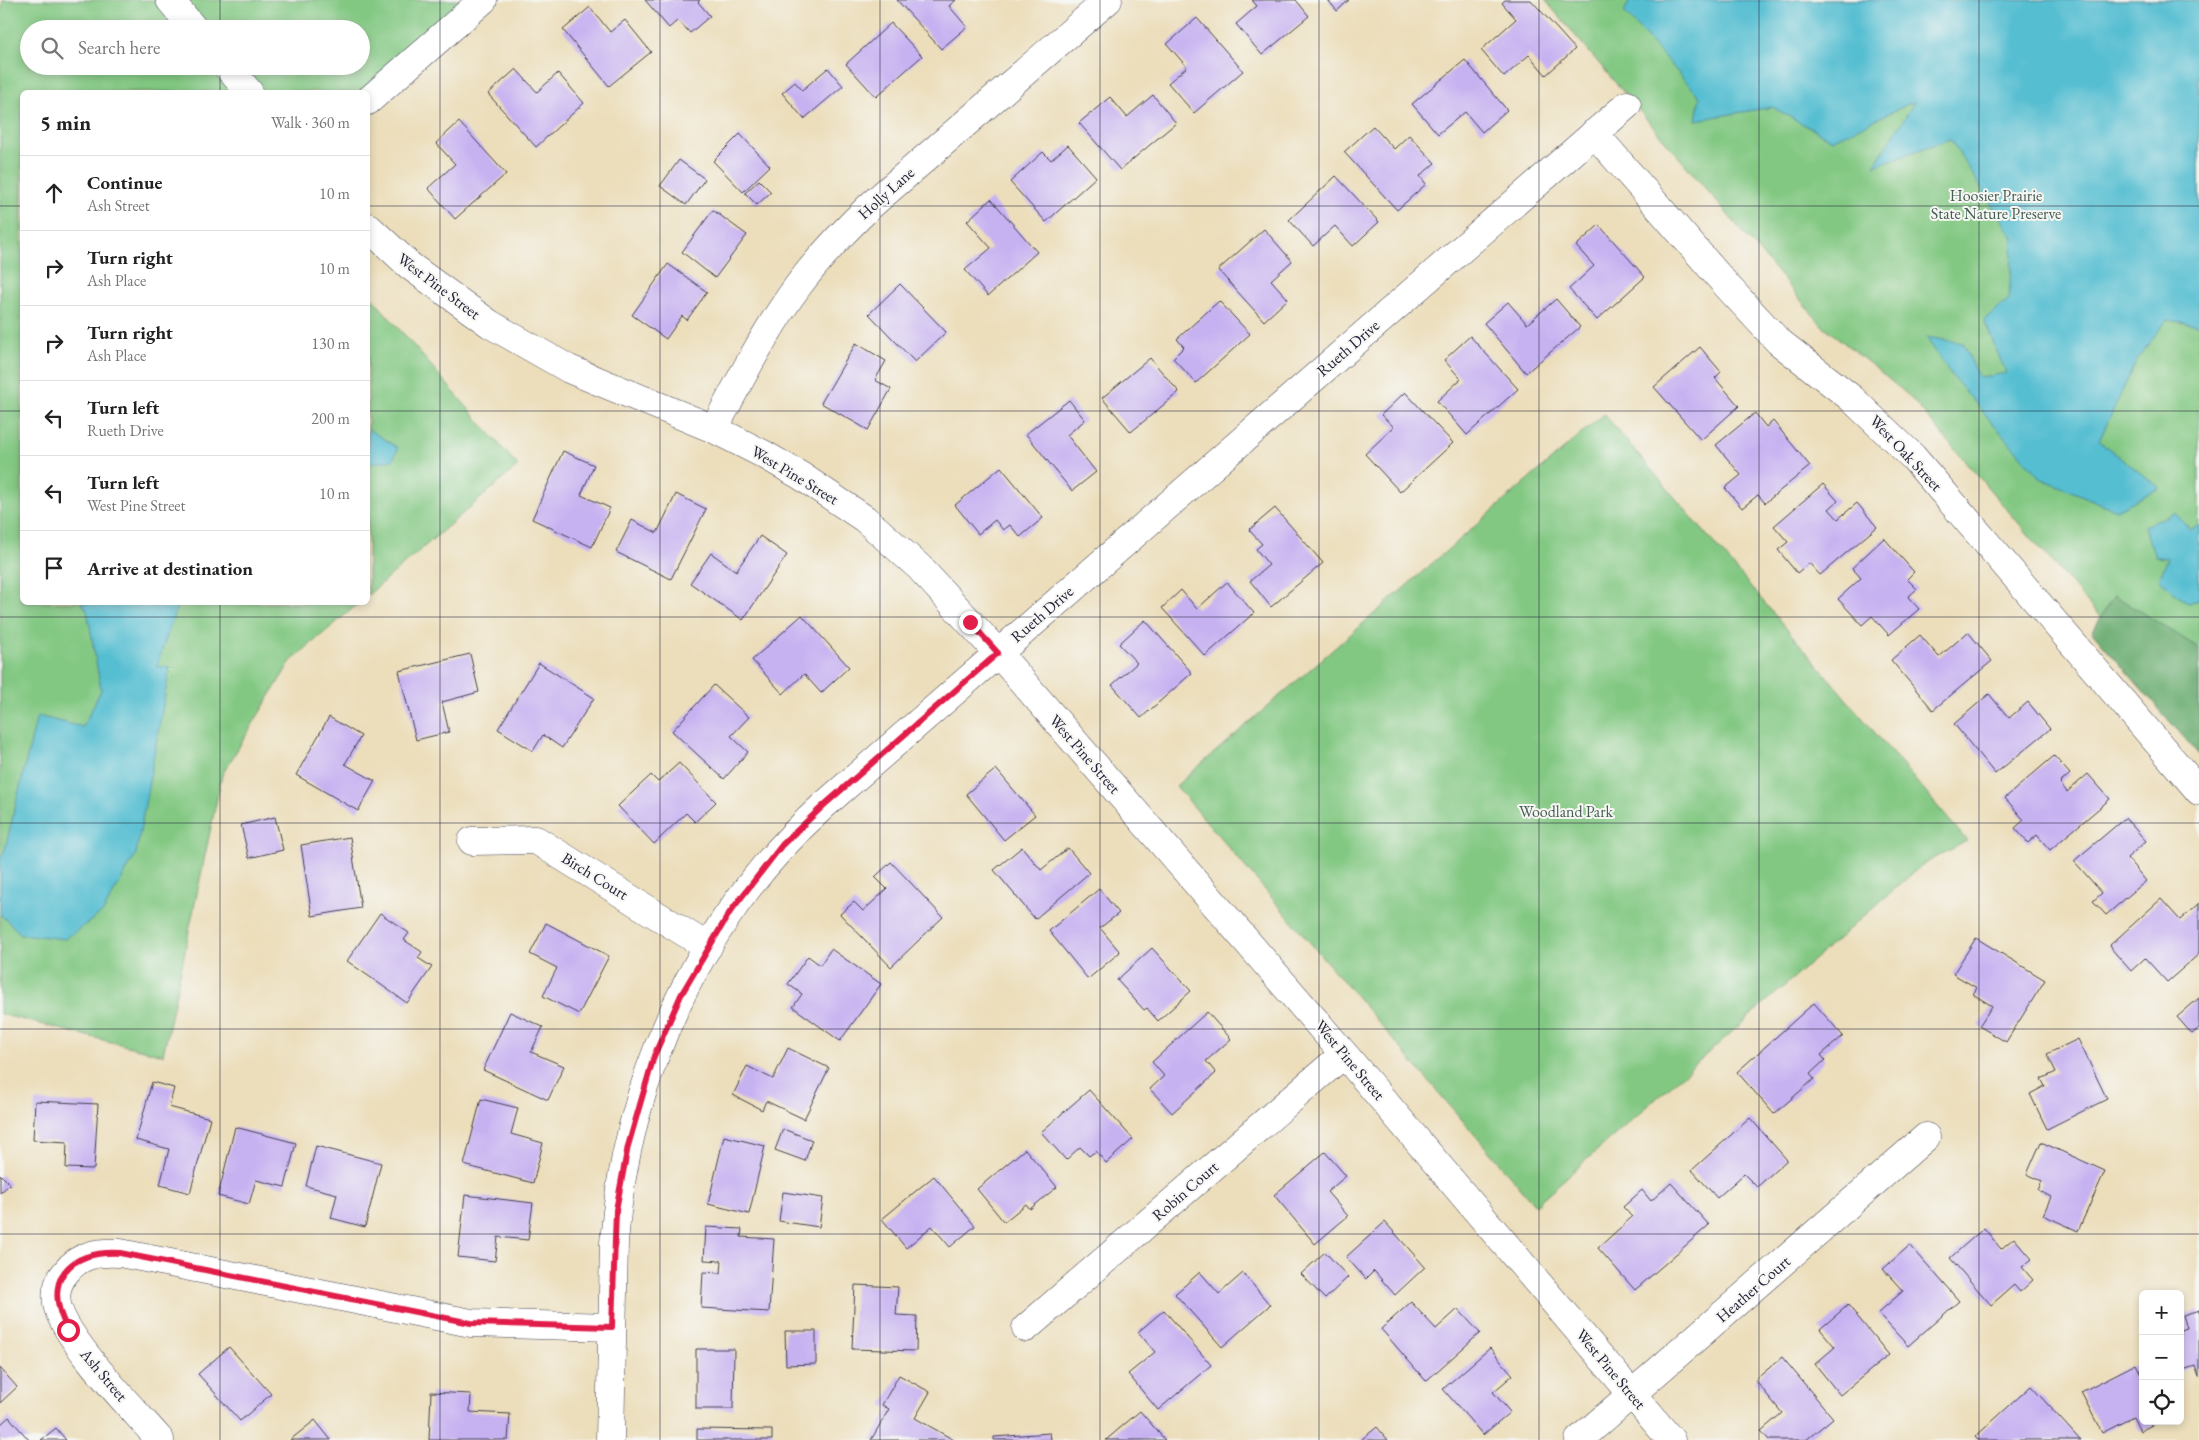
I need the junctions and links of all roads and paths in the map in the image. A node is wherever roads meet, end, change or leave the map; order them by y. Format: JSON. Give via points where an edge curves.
{"nodes":[{"id":1,"x":170,"y":0,"type":"edge"},
{"id":2,"x":483,"y":0,"type":"edge"},
{"id":3,"x":1108,"y":0,"type":"edge"},
{"id":4,"x":187,"y":20,"type":"edge"},
{"id":5,"x":235,"y":75,"type":"edge"},
{"id":6,"x":247,"y":90,"type":"edge"},
{"id":7,"x":370,"y":99,"type":"edge"},
{"id":8,"x":1626,"y":105,"type":"dead end"},
{"id":9,"x":1594,"y":133,"type":"junction"},
{"id":10,"x":370,"y":229,"type":"edge"},
{"id":11,"x":714,"y":429,"type":"junction"},
{"id":12,"x":998,"y":653,"type":"junction"},
{"id":13,"x":2199,"y":791,"type":"edge"},
{"id":14,"x":472,"y":841,"type":"dead end"},
{"id":15,"x":708,"y":947,"type":"junction"},
{"id":16,"x":1344,"y":1054,"type":"junction"},
{"id":17,"x":1926,"y":1137,"type":"dead end"},
{"id":18,"x":612,"y":1327,"type":"junction"},
{"id":19,"x":1026,"y":1328,"type":"dead end"},
{"id":20,"x":1632,"y":1395,"type":"junction"},
{"id":21,"x":160,"y":1440,"type":"edge"},
{"id":22,"x":610,"y":1440,"type":"edge"},
{"id":23,"x":1580,"y":1440,"type":"edge"},
{"id":24,"x":1671,"y":1440,"type":"edge"}],
"edges":[{"from":1,"to":4,"type":"street"},
{"from":2,"to":7,"type":"street"},
{"from":3,"to":11,"type":"street","name":"Holly Lane","via":[[870,206],[834,243],[770,327]]},
{"from":5,"to":6,"type":"street"},
{"from":8,"to":9,"type":"street","name":"Rueth Drive"},
{"from":9,"to":12,"type":"street","name":"Rueth Drive"},
{"from":9,"to":13,"type":"street","name":"West Oak Street","via":[[1778,341],[1851,398],[1913,457]]},
{"from":10,"to":11,"type":"street","name":"West Pine Street","via":[[448,295],[529,348],[606,386]]},
{"from":11,"to":12,"type":"street","name":"West Pine Street","via":[[765,454],[865,519],[919,566]]},
{"from":12,"to":15,"type":"street","name":"Rueth Drive","via":[[789,838],[746,889]]},
{"from":12,"to":16,"type":"street","name":"West Pine Street"},
{"from":14,"to":15,"type":"street","name":"Birch Court","via":[[536,840]]},
{"from":15,"to":18,"type":"street","name":"Rueth Drive","via":[[667,1023],[635,1116],[616,1210]]},
{"from":16,"to":19,"type":"street","name":"Robin Court"},
{"from":16,"to":20,"type":"street","name":"West Pine Street"},
{"from":17,"to":20,"type":"street","name":"Heather Court"},
{"from":18,"to":21,"type":"street","name":"Ash Street","via":[[471,1323],[120,1253],[88,1255],[71,1265],[62,1277],[57,1304],[60,1314],[85,1353]]},
{"from":18,"to":22,"type":"street","name":"Rueth Drive"},
{"from":20,"to":23,"type":"street","name":"Heather Court"},
{"from":20,"to":24,"type":"street","name":"West Pine Street"}]}
